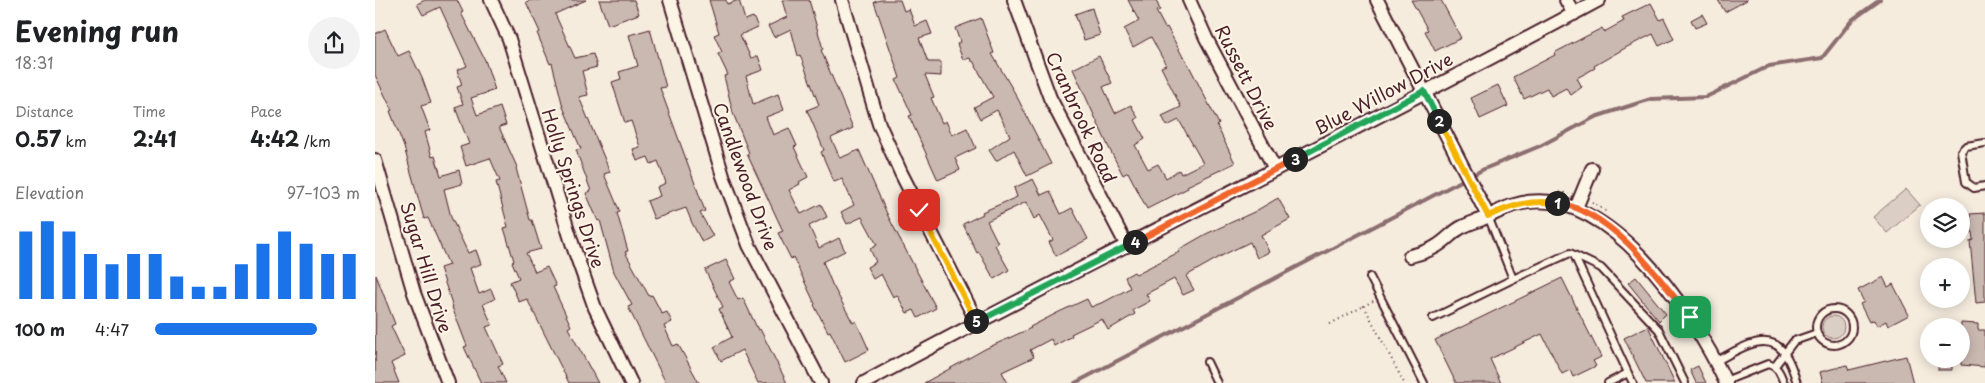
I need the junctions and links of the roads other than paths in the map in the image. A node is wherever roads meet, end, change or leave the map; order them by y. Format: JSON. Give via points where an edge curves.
{"nodes":[{"id":1,"x":491,"y":0,"type":"edge"},
{"id":2,"x":670,"y":0,"type":"edge"},
{"id":3,"x":841,"y":0,"type":"edge"},
{"id":4,"x":1014,"y":0,"type":"edge"},
{"id":5,"x":1189,"y":0,"type":"edge"},
{"id":6,"x":1377,"y":0,"type":"edge"},
{"id":7,"x":1566,"y":0,"type":"edge"},
{"id":8,"x":1599,"y":0,"type":"edge"},
{"id":9,"x":1574,"y":14,"type":"junction"},
{"id":10,"x":1424,"y":91,"type":"junction"},
{"id":11,"x":1985,"y":143,"type":"edge"},
{"id":12,"x":375,"y":160,"type":"edge"},
{"id":13,"x":1275,"y":169,"type":"junction"},
{"id":14,"x":1592,"y":169,"type":"dead end"},
{"id":15,"x":1985,"y":186,"type":"edge"},
{"id":16,"x":1576,"y":208,"type":"junction"},
{"id":17,"x":1488,"y":216,"type":"junction"},
{"id":18,"x":1127,"y":246,"type":"junction"},
{"id":19,"x":1574,"y":255,"type":"junction"},
{"id":20,"x":1410,"y":256,"type":"dead end"},
{"id":21,"x":1370,"y":277,"type":"dead end"},
{"id":22,"x":1513,"y":278,"type":"junction"},
{"id":23,"x":1433,"y":318,"type":"dead end"},
{"id":24,"x":977,"y":322,"type":"junction"},
{"id":25,"x":1817,"y":333,"type":"junction"},
{"id":26,"x":1784,"y":352,"type":"junction"},
{"id":27,"x":1207,"y":362,"type":"dead end"},
{"id":28,"x":1715,"y":362,"type":"junction"},
{"id":29,"x":1775,"y":366,"type":"junction"},
{"id":30,"x":1628,"y":373,"type":"junction"},
{"id":31,"x":1726,"y":382,"type":"edge"},
{"id":32,"x":448,"y":383,"type":"edge"},
{"id":33,"x":631,"y":383,"type":"edge"},
{"id":34,"x":821,"y":383,"type":"edge"},
{"id":35,"x":864,"y":383,"type":"edge"},
{"id":36,"x":1217,"y":383,"type":"edge"},
{"id":37,"x":1424,"y":383,"type":"edge"},
{"id":38,"x":1608,"y":383,"type":"edge"},
{"id":39,"x":1633,"y":383,"type":"edge"},
{"id":40,"x":1685,"y":383,"type":"edge"},
{"id":41,"x":1784,"y":383,"type":"edge"},
{"id":42,"x":1797,"y":383,"type":"edge"}],
"edges":[{"from":1,"to":33,"type":"street","name":"Holly Springs Drive","via":[[509,39],[595,308]]},
{"from":2,"to":34,"type":"street","name":"Candlewood Drive","via":[[723,176],[749,245]]},
{"from":3,"to":24,"type":"street","via":[[879,124]]},
{"from":4,"to":18,"type":"street","name":"Cranbrook Road","via":[[1049,98]]},
{"from":5,"to":13,"type":"street","name":"Russett Drive"},
{"from":6,"to":10,"type":"street"},
{"from":7,"to":9,"type":"street"},
{"from":8,"to":9,"type":"street","name":"Blue Willow Drive"},
{"from":9,"to":10,"type":"street","name":"Blue Willow Drive"},
{"from":10,"to":13,"type":"street","name":"Blue Willow Drive"},
{"from":10,"to":17,"type":"street"},
{"from":11,"to":15,"type":"lane","via":[[1966,146],[1961,151],[1966,182],[1974,188]]},
{"from":12,"to":32,"type":"street","name":"Sugar Hill Drive","via":[[414,293]]},
{"from":13,"to":18,"type":"street","name":"Blue Willow Drive"},
{"from":14,"to":16,"type":"street"},
{"from":16,"to":17,"type":"street","via":[[1544,201],[1528,202]]},
{"from":16,"to":28,"type":"street","via":[[1605,224],[1645,262],[1690,317]]},
{"from":17,"to":20,"type":"street","via":[[1463,226],[1436,247]]},
{"from":17,"to":22,"type":"lane"},
{"from":18,"to":24,"type":"street","name":"Blue Willow Drive"},
{"from":19,"to":22,"type":"lane","via":[[1570,253]]},
{"from":19,"to":30,"type":"lane"},
{"from":19,"to":40,"type":"lane","via":[[1601,268],[1659,330]]},
{"from":21,"to":37,"type":"lane"},
{"from":22,"to":23,"type":"lane"},
{"from":24,"to":35,"type":"street","name":"Blue Willow Drive"},
{"from":25,"to":25,"type":"lane","via":[[1824,343],[1842,344],[1853,330],[1850,318],[1835,308],[1823,312],[1816,321]]},
{"from":25,"to":26,"type":"lane","via":[[1794,341]]},
{"from":26,"to":28,"type":"lane","via":[[1777,346],[1759,342],[1746,345]]},
{"from":26,"to":29,"type":"lane"},
{"from":26,"to":42,"type":"lane"},
{"from":27,"to":36,"type":"lane"},
{"from":28,"to":31,"type":"street"},
{"from":29,"to":31,"type":"lane","via":[[1769,364]]},
{"from":29,"to":41,"type":"lane"},
{"from":30,"to":38,"type":"lane"},
{"from":30,"to":39,"type":"lane"}]}
